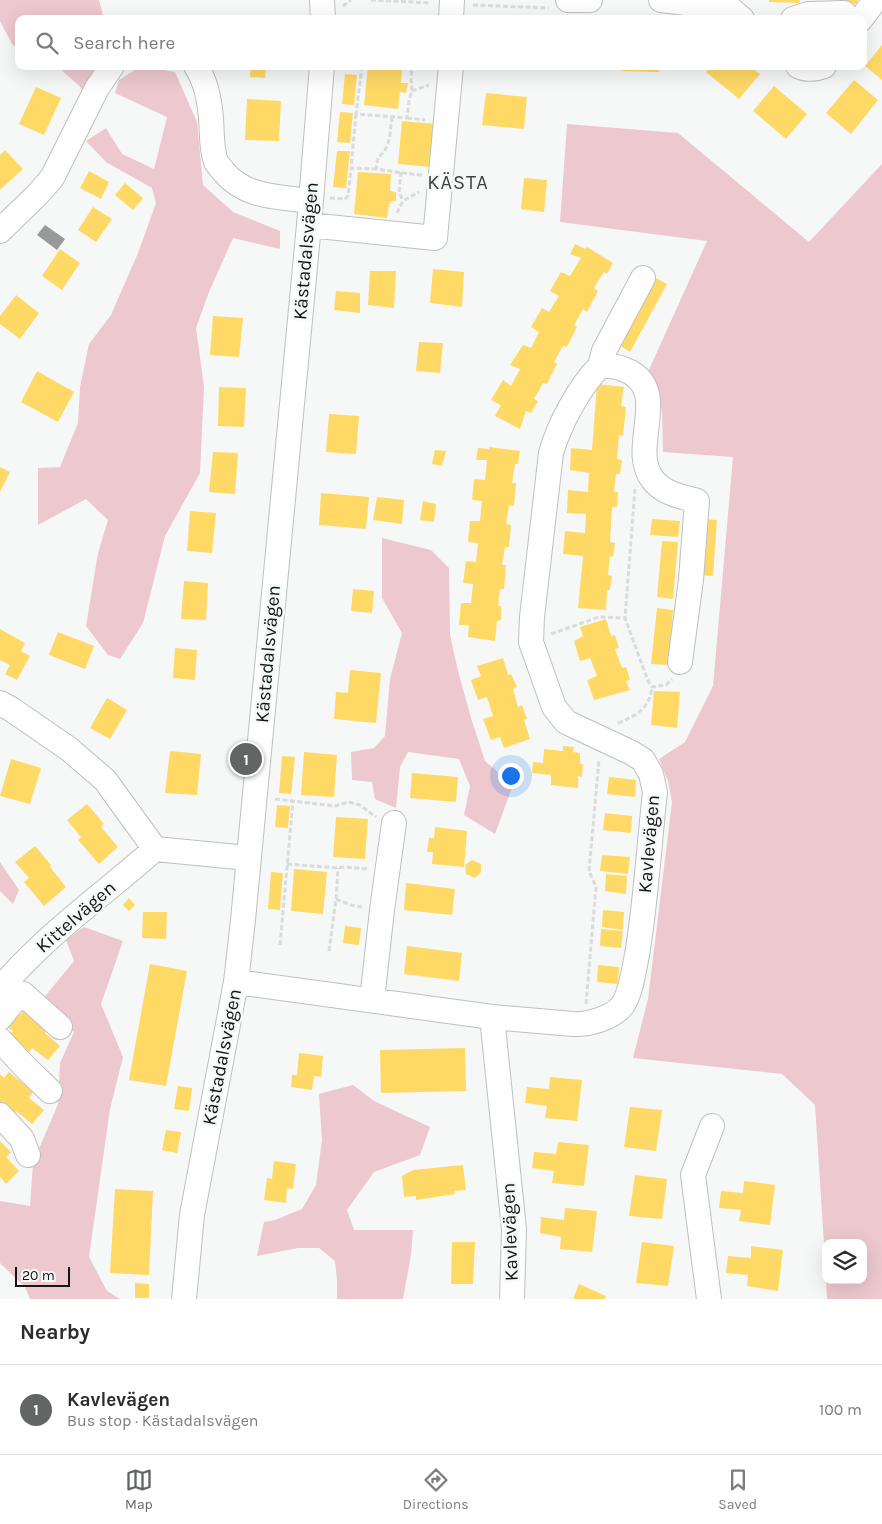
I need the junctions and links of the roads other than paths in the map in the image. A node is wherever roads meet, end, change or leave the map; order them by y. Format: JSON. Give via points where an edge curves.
{"nodes":[{"id":1,"x":322,"y":0,"type":"edge"},
{"id":2,"x":590,"y":0,"type":"edge"},
{"id":3,"x":661,"y":0,"type":"edge"},
{"id":4,"x":875,"y":0,"type":"edge"},
{"id":5,"x":687,"y":1,"type":"edge"},
{"id":6,"x":560,"y":4,"type":"edge"},
{"id":7,"x":323,"y":15,"type":"edge"},
{"id":8,"x":737,"y":15,"type":"edge"},
{"id":9,"x":805,"y":15,"type":"edge"},
{"id":10,"x":846,"y":15,"type":"edge"},
{"id":11,"x":864,"y":15,"type":"edge"},
{"id":12,"x":109,"y":70,"type":"edge"},
{"id":13,"x":199,"y":70,"type":"edge"},
{"id":14,"x":322,"y":70,"type":"edge"},
{"id":15,"x":451,"y":70,"type":"edge"},
{"id":16,"x":311,"y":200,"type":"junction"},
{"id":17,"x":309,"y":225,"type":"junction"},
{"id":18,"x":0,"y":231,"type":"edge"},
{"id":19,"x":643,"y":278,"type":"dead end"},
{"id":20,"x":600,"y":366,"type":"junction"},
{"id":21,"x":680,"y":662,"type":"road end"},
{"id":22,"x":0,"y":703,"type":"edge"},
{"id":23,"x":386,"y":824,"type":"road end"},
{"id":24,"x":155,"y":849,"type":"junction"},
{"id":25,"x":248,"y":858,"type":"junction"},
{"id":26,"x":376,"y":869,"type":"road end"},
{"id":27,"x":236,"y":982,"type":"junction"},
{"id":28,"x":0,"y":989,"type":"edge"},
{"id":29,"x":366,"y":999,"type":"junction"},
{"id":30,"x":492,"y":1017,"type":"junction"},
{"id":31,"x":0,"y":1018,"type":"edge"},
{"id":32,"x":60,"y":1027,"type":"dead end"},
{"id":33,"x":3,"y":1050,"type":"edge"},
{"id":34,"x":50,"y":1091,"type":"dead end"},
{"id":35,"x":0,"y":1115,"type":"edge"},
{"id":36,"x":712,"y":1126,"type":"dead end"},
{"id":37,"x":28,"y":1155,"type":"dead end"},
{"id":38,"x":184,"y":1299,"type":"edge"},
{"id":39,"x":512,"y":1299,"type":"edge"},
{"id":40,"x":709,"y":1299,"type":"edge"}],
"edges":[{"from":1,"to":7,"type":"street"},
{"from":2,"to":6,"type":"street"},
{"from":3,"to":5,"type":"street"},
{"from":4,"to":11,"type":"street"},
{"from":5,"to":8,"type":"street","via":[[729,8]]},
{"from":9,"to":10,"type":"street"},
{"from":12,"to":18,"type":"street","via":[[52,178]]},
{"from":13,"to":16,"type":"street","via":[[209,96],[217,163],[229,178],[263,196]]},
{"from":14,"to":16,"type":"street","name":"Kästadalsvägen"},
{"from":15,"to":17,"type":"street","via":[[435,238]]},
{"from":16,"to":17,"type":"street","name":"Kästadalsvägen"},
{"from":17,"to":25,"type":"street","name":"Kästadalsvägen"},
{"from":19,"to":20,"type":"street","name":"Kavlevägen","via":[[604,351]]},
{"from":20,"to":21,"type":"street","via":[[613,365],[632,373],[646,392],[644,452],[653,481],[667,492],[697,501]]},
{"from":20,"to":30,"type":"street","name":"Kavlevägen","via":[[588,378],[556,436],[551,453],[531,642],[554,707],[566,722],[632,753],[642,760],[651,774],[655,792],[641,932],[632,983],[622,1006],[604,1018],[584,1025]]},
{"from":22,"to":24,"type":"street","via":[[69,749],[104,780]]},
{"from":23,"to":29,"type":"street","via":[[382,910]]},
{"from":24,"to":25,"type":"street"},
{"from":24,"to":28,"type":"street","name":"Kittelvägen","via":[[58,930]]},
{"from":25,"to":27,"type":"street","name":"Kästadalsvägen"},
{"from":26,"to":29,"type":"street"},
{"from":27,"to":29,"type":"street","name":"Kavlevägen"},
{"from":27,"to":38,"type":"street","name":"Kästadalsvägen","via":[[192,1216]]},
{"from":29,"to":30,"type":"street","name":"Kavlevägen"},
{"from":30,"to":39,"type":"street","name":"Kavlevägen","via":[[514,1229]]},
{"from":31,"to":32,"type":"street","via":[[23,994]]},
{"from":33,"to":34,"type":"street"},
{"from":35,"to":37,"type":"street","via":[[22,1139]]},
{"from":36,"to":40,"type":"street","via":[[693,1175]]}]}
